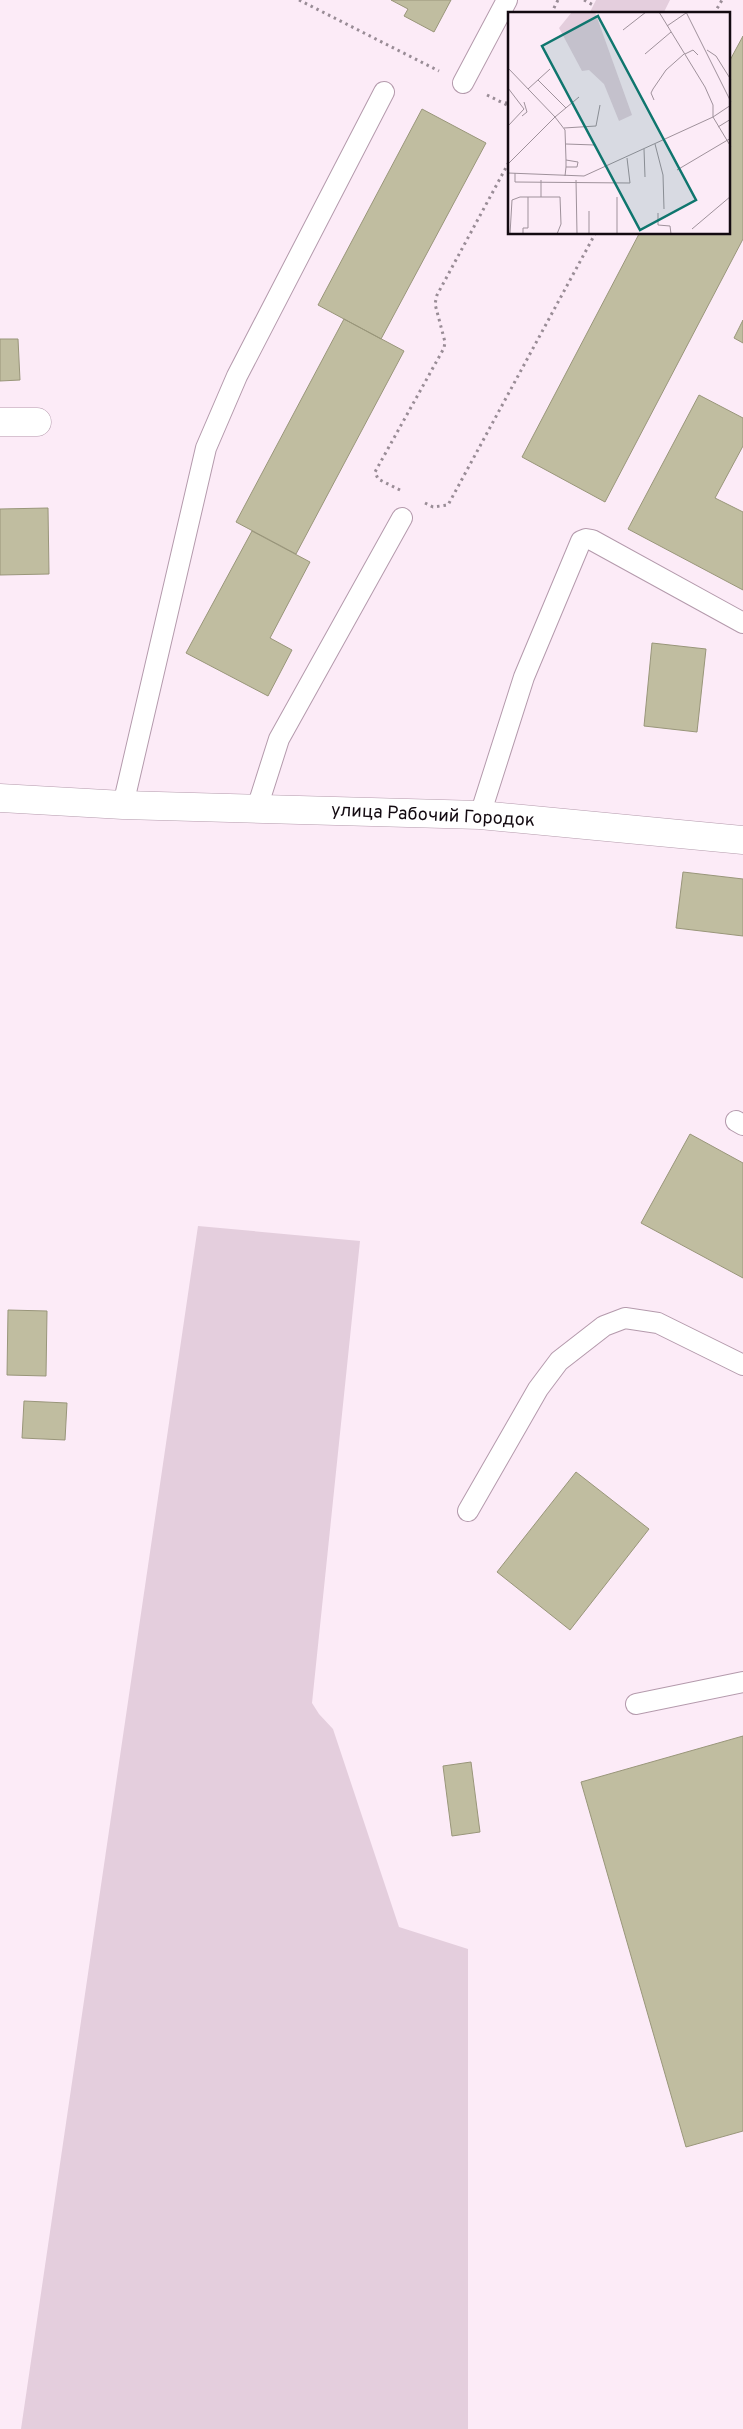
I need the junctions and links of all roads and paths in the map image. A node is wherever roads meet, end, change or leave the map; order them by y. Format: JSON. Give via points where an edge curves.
{"nodes":[{"id":1,"x":299,"y":0,"type":"edge"},
{"id":2,"x":506,"y":0,"type":"edge"},
{"id":3,"x":558,"y":0,"type":"edge"},
{"id":4,"x":584,"y":0,"type":"edge"},
{"id":5,"x":722,"y":0,"type":"edge"},
{"id":6,"x":594,"y":5,"type":"dead end"},
{"id":7,"x":552,"y":12,"type":"edge"},
{"id":8,"x":715,"y":12,"type":"edge"},
{"id":9,"x":463,"y":83,"type":"junction"},
{"id":10,"x":384,"y":92,"type":"dead end"},
{"id":11,"x":508,"y":105,"type":"edge"},
{"id":12,"x":508,"y":164,"type":"edge"},
{"id":13,"x":594,"y":235,"type":"edge"},
{"id":14,"x":0,"y":422,"type":"edge"},
{"id":15,"x":37,"y":422,"type":"dead end"},
{"id":16,"x":402,"y":491,"type":"dead end"},
{"id":17,"x":418,"y":499,"type":"dead end"},
{"id":18,"x":402,"y":518,"type":"dead end"},
{"id":19,"x":743,"y":623,"type":"edge"},
{"id":20,"x":0,"y":798,"type":"edge"},
{"id":21,"x":123,"y":805,"type":"junction"},
{"id":22,"x":256,"y":808,"type":"junction"},
{"id":23,"x":480,"y":816,"type":"junction"},
{"id":24,"x":743,"y":840,"type":"edge"},
{"id":25,"x":743,"y":1365,"type":"edge"},
{"id":26,"x":468,"y":1511,"type":"dead end"},
{"id":27,"x":743,"y":1682,"type":"edge"},
{"id":28,"x":636,"y":1704,"type":"dead end"}],
"edges":[{"from":1,"to":9,"type":"path"},
{"from":2,"to":9,"type":"lane"},
{"from":3,"to":7,"type":"path"},
{"from":4,"to":6,"type":"path"},
{"from":5,"to":8,"type":"path"},
{"from":9,"to":11,"type":"path"},
{"from":10,"to":21,"type":"lane","via":[[237,376],[206,448]]},
{"from":12,"to":16,"type":"path","via":[[437,295],[435,304],[444,348],[375,472],[378,479]]},
{"from":13,"to":17,"type":"path","via":[[448,505],[434,507]]},
{"from":14,"to":15,"type":"street"},
{"from":18,"to":22,"type":"lane","via":[[279,739]]},
{"from":19,"to":23,"type":"lane","via":[[592,540],[581,541],[524,677]]},
{"from":20,"to":21,"type":"street","name":"улица Рабочий Городок"},
{"from":21,"to":22,"type":"street","name":"улица Рабочий Городок"},
{"from":22,"to":23,"type":"street","name":"улица Рабочий Городок"},
{"from":23,"to":24,"type":"street","name":"улица Рабочий Городок"},
{"from":25,"to":26,"type":"lane","via":[[658,1323],[625,1318],[604,1326],[559,1361],[538,1389]]},
{"from":27,"to":28,"type":"lane"}]}
